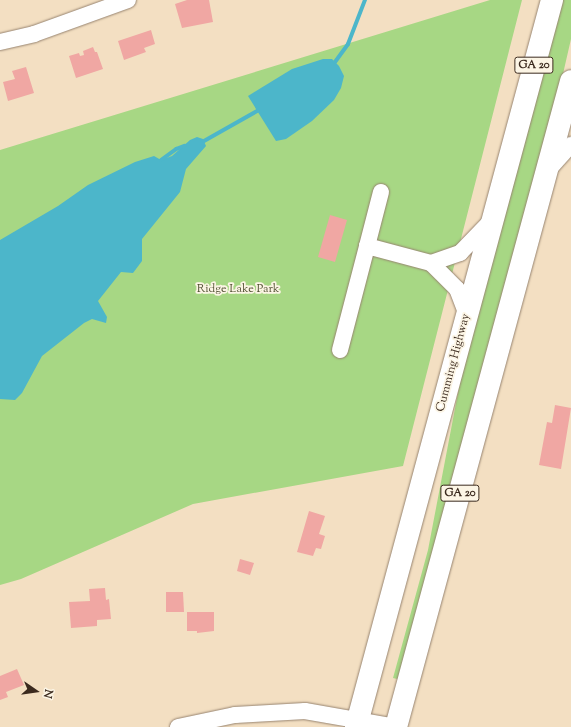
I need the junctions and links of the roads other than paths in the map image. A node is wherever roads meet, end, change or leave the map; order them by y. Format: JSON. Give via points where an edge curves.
{"nodes":[{"id":1,"x":128,"y":0,"type":"edge"},
{"id":2,"x":552,"y":0,"type":"edge"},
{"id":3,"x":0,"y":42,"type":"edge"},
{"id":4,"x":570,"y":88,"type":"edge"},
{"id":5,"x":571,"y":145,"type":"edge"},
{"id":6,"x":548,"y":169,"type":"junction"},
{"id":7,"x":381,"y":192,"type":"dead end"},
{"id":8,"x":492,"y":220,"type":"junction"},
{"id":9,"x":367,"y":246,"type":"junction"},
{"id":10,"x":431,"y":263,"type":"junction"},
{"id":11,"x":467,"y":316,"type":"junction"},
{"id":12,"x":340,"y":350,"type":"dead end"},
{"id":13,"x":357,"y":723,"type":"edge"},
{"id":14,"x":178,"y":727,"type":"edge"},
{"id":15,"x":396,"y":727,"type":"edge"}],
"edges":[{"from":1,"to":3,"type":"street","via":[[34,34]]},
{"from":2,"to":8,"type":"highway","name":"Cumming Highway","number":"GA 20"},
{"from":4,"to":6,"type":"highway","number":"GA 20"},
{"from":5,"to":6,"type":"street"},
{"from":6,"to":15,"type":"highway","number":"GA 20"},
{"from":7,"to":9,"type":"street"},
{"from":8,"to":10,"type":"street","via":[[460,253]]},
{"from":8,"to":11,"type":"highway","name":"Cumming Highway","number":"GA 20"},
{"from":9,"to":10,"type":"street"},
{"from":9,"to":12,"type":"street"},
{"from":10,"to":11,"type":"street","via":[[457,289]]},
{"from":11,"to":13,"type":"highway","name":"Cumming Highway","number":"GA 20"},
{"from":13,"to":14,"type":"street","via":[[305,710],[268,711]]},
{"from":13,"to":15,"type":"street"}]}
